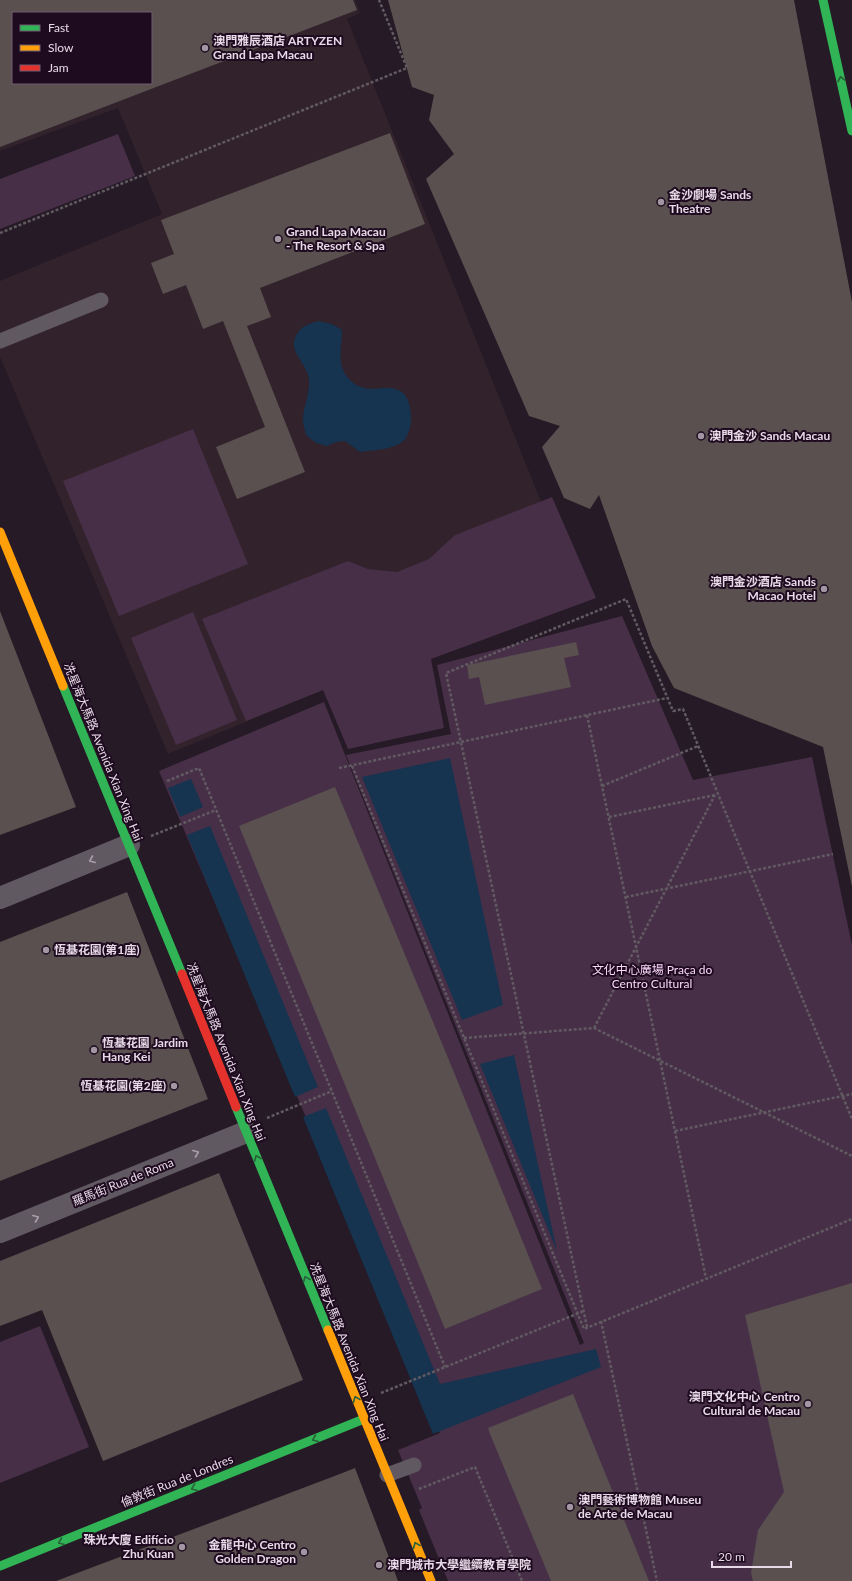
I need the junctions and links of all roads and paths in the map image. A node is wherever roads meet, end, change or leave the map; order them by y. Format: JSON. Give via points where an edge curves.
{"nodes":[{"id":1,"x":379,"y":0,"type":"edge"},
{"id":2,"x":824,"y":0,"type":"edge"},
{"id":3,"x":852,"y":131,"type":"edge"},
{"id":4,"x":0,"y":233,"type":"edge"},
{"id":5,"x":101,"y":300,"type":"dead end"},
{"id":6,"x":0,"y":341,"type":"edge"},
{"id":7,"x":0,"y":532,"type":"edge"},
{"id":8,"x":5,"y":561,"type":"edge"},
{"id":9,"x":667,"y":698,"type":"junction"},
{"id":10,"x":587,"y":715,"type":"junction"},
{"id":11,"x":461,"y":742,"type":"junction"},
{"id":12,"x":698,"y":746,"type":"junction"},
{"id":13,"x":352,"y":766,"type":"junction"},
{"id":14,"x":339,"y":768,"type":"dead end"},
{"id":15,"x":167,"y":781,"type":"dead end"},
{"id":16,"x":602,"y":786,"type":"junction"},
{"id":17,"x":716,"y":795,"type":"junction"},
{"id":18,"x":216,"y":810,"type":"junction"},
{"id":19,"x":609,"y":817,"type":"junction"},
{"id":20,"x":129,"y":845,"type":"junction"},
{"id":21,"x":832,"y":854,"type":"dead end"},
{"id":22,"x":750,"y":872,"type":"junction"},
{"id":23,"x":666,"y":889,"type":"junction"},
{"id":24,"x":626,"y":897,"type":"junction"},
{"id":25,"x":0,"y":898,"type":"edge"},
{"id":26,"x":636,"y":947,"type":"junction"},
{"id":27,"x":594,"y":1028,"type":"junction"},
{"id":28,"x":524,"y":1034,"type":"junction"},
{"id":29,"x":464,"y":1038,"type":"junction"},
{"id":30,"x":660,"y":1061,"type":"junction"},
{"id":31,"x":332,"y":1092,"type":"junction"},
{"id":32,"x":852,"y":1094,"type":"edge"},
{"id":33,"x":842,"y":1096,"type":"junction"},
{"id":34,"x":764,"y":1112,"type":"junction"},
{"id":35,"x":852,"y":1119,"type":"edge"},
{"id":36,"x":245,"y":1130,"type":"junction"},
{"id":37,"x":675,"y":1131,"type":"junction"},
{"id":38,"x":852,"y":1156,"type":"edge"},
{"id":39,"x":852,"y":1220,"type":"edge"},
{"id":40,"x":0,"y":1232,"type":"edge"},
{"id":41,"x":706,"y":1279,"type":"junction"},
{"id":42,"x":584,"y":1311,"type":"junction"},
{"id":43,"x":577,"y":1313,"type":"junction"},
{"id":44,"x":601,"y":1321,"type":"junction"},
{"id":45,"x":587,"y":1327,"type":"junction"},
{"id":46,"x":444,"y":1368,"type":"junction"},
{"id":47,"x":357,"y":1403,"type":"junction"},
{"id":48,"x":364,"y":1419,"type":"junction"},
{"id":49,"x":414,"y":1465,"type":"dead end"},
{"id":50,"x":387,"y":1475,"type":"junction"},
{"id":51,"x":397,"y":1498,"type":"junction"},
{"id":52,"x":0,"y":1566,"type":"edge"},
{"id":53,"x":430,"y":1581,"type":"edge"},
{"id":54,"x":522,"y":1581,"type":"edge"},
{"id":55,"x":657,"y":1581,"type":"edge"}],
"edges":[{"from":1,"to":4,"type":"path","via":[[407,68]]},
{"from":3,"to":2,"type":"street","one_way":true},
{"from":5,"to":6,"type":"lane"},
{"from":7,"to":8,"type":"street","name":"冼星海大馬路 Avenida Xian Xing Hai"},
{"from":8,"to":20,"type":"street","name":"冼星海大馬路 Avenida Xian Xing Hai"},
{"from":9,"to":10,"type":"path"},
{"from":9,"to":11,"type":"path","via":[[626,599],[446,673]]},
{"from":9,"to":12,"type":"path","via":[[673,711],[683,709]]},
{"from":10,"to":11,"type":"path"},
{"from":10,"to":16,"type":"path"},
{"from":11,"to":13,"type":"path"},
{"from":11,"to":28,"type":"path"},
{"from":12,"to":16,"type":"path"},
{"from":12,"to":17,"type":"path"},
{"from":13,"to":14,"type":"path"},
{"from":13,"to":29,"type":"path"},
{"from":15,"to":18,"type":"path","via":[[198,768]]},
{"from":16,"to":19,"type":"path"},
{"from":17,"to":19,"type":"path"},
{"from":17,"to":22,"type":"path"},
{"from":17,"to":23,"type":"path"},
{"from":18,"to":20,"type":"path"},
{"from":18,"to":31,"type":"path"},
{"from":19,"to":24,"type":"path"},
{"from":20,"to":25,"type":"street","one_way":true},
{"from":20,"to":36,"type":"street","name":"冼星海大馬路 Avenida Xian Xing Hai"},
{"from":21,"to":22,"type":"path"},
{"from":22,"to":23,"type":"path"},
{"from":22,"to":33,"type":"path"},
{"from":23,"to":24,"type":"path"},
{"from":23,"to":26,"type":"path"},
{"from":24,"to":26,"type":"path"},
{"from":26,"to":27,"type":"path"},
{"from":26,"to":30,"type":"path"},
{"from":27,"to":28,"type":"path"},
{"from":27,"to":30,"type":"path"},
{"from":28,"to":29,"type":"path"},
{"from":28,"to":42,"type":"path"},
{"from":29,"to":43,"type":"path"},
{"from":30,"to":34,"type":"path"},
{"from":30,"to":37,"type":"path"},
{"from":31,"to":36,"type":"path"},
{"from":31,"to":46,"type":"path"},
{"from":32,"to":33,"type":"path"},
{"from":33,"to":34,"type":"path"},
{"from":33,"to":35,"type":"path"},
{"from":34,"to":37,"type":"path"},
{"from":34,"to":38,"type":"path"},
{"from":40,"to":36,"type":"street","name":"羅馬街 Rua de Roma","one_way":true},
{"from":47,"to":36,"type":"street","name":"冼星海大馬路 Avenida Xian Xing Hai","one_way":true},
{"from":37,"to":41,"type":"path"},
{"from":39,"to":41,"type":"path"},
{"from":41,"to":44,"type":"path"},
{"from":42,"to":43,"type":"path"},
{"from":42,"to":45,"type":"path"},
{"from":43,"to":45,"type":"path","via":[[584,1329]]},
{"from":43,"to":46,"type":"path"},
{"from":44,"to":45,"type":"path"},
{"from":44,"to":55,"type":"path"},
{"from":46,"to":47,"type":"path"},
{"from":47,"to":48,"type":"street","name":"冼星海大馬路 Avenida Xian Xing Hai"},
{"from":48,"to":50,"type":"street","name":"冼星海大馬路 Avenida Xian Xing Hai"},
{"from":48,"to":52,"type":"street","name":"倫敦街 Rua de Londres","one_way":true},
{"from":49,"to":50,"type":"lane"},
{"from":50,"to":51,"type":"street","name":"冼星海大馬路 Avenida Xian Xing Hai"},
{"from":53,"to":51,"type":"street","name":"冼星海大馬路 Avenida Xian Xing Hai","one_way":true},
{"from":51,"to":54,"type":"path","via":[[475,1467]]}]}
